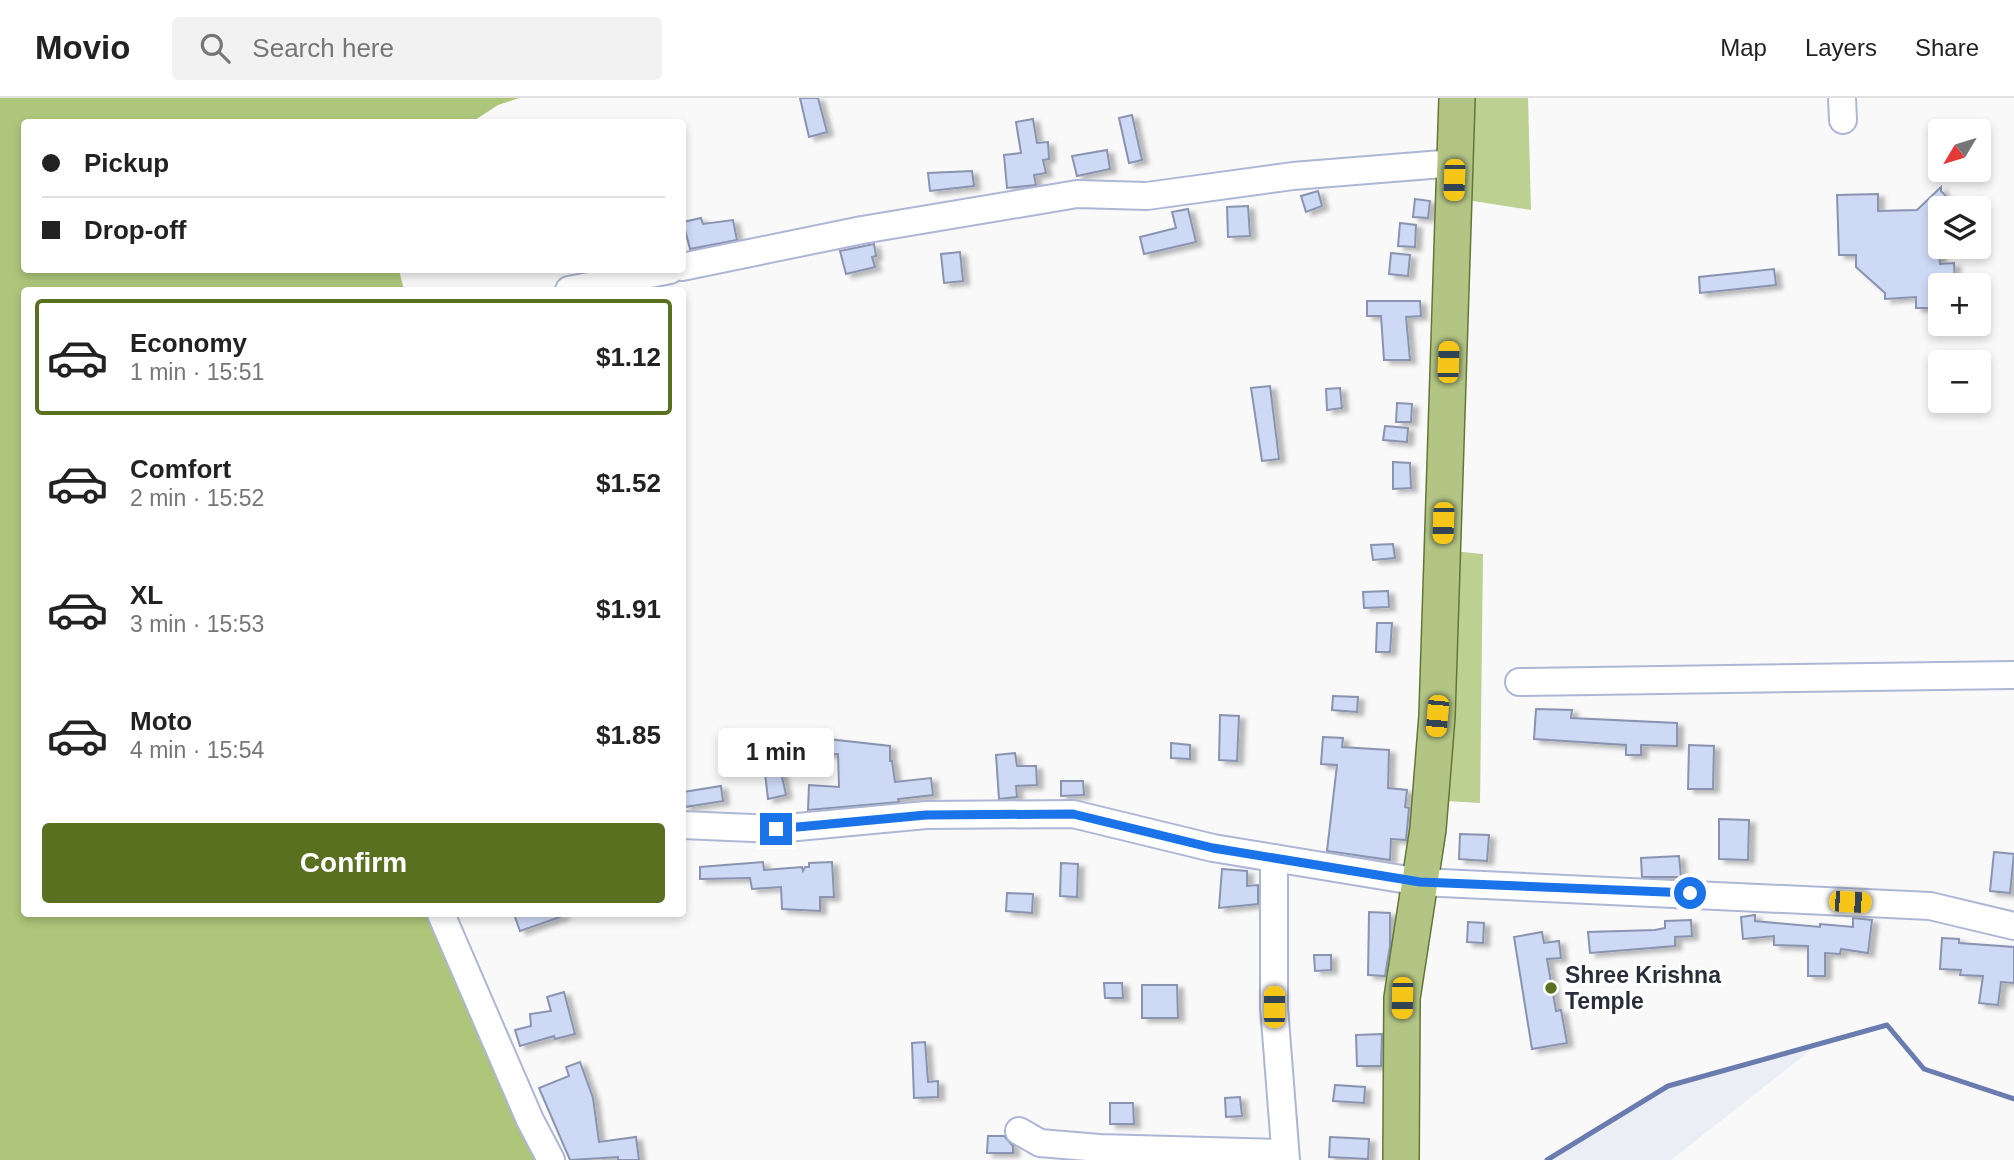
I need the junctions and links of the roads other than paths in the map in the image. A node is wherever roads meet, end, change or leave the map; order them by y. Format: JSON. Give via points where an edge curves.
{"nodes":[{"id":1,"x":1457,"y":98,"type":"edge"},
{"id":2,"x":1455,"y":163,"type":"junction"},
{"id":3,"x":686,"y":266,"type":"edge"},
{"id":4,"x":655,"y":273,"type":"edge"},
{"id":5,"x":584,"y":287,"type":"edge"},
{"id":6,"x":2014,"y":676,"type":"edge"},
{"id":7,"x":1519,"y":682,"type":"dead end"},
{"id":8,"x":686,"y":825,"type":"edge"},
{"id":9,"x":1274,"y":858,"type":"junction"},
{"id":10,"x":1420,"y":882,"type":"junction"},
{"id":11,"x":442,"y":917,"type":"edge"},
{"id":12,"x":2014,"y":926,"type":"edge"},
{"id":13,"x":1019,"y":1131,"type":"dead end"},
{"id":14,"x":1286,"y":1157,"type":"edge"},
{"id":15,"x":551,"y":1160,"type":"edge"},
{"id":16,"x":1401,"y":1160,"type":"edge"}],
"edges":[{"from":1,"to":2,"type":"main road"},
{"from":2,"to":3,"type":"street","via":[[1293,176],[1147,196],[1077,194],[862,230]]},
{"from":2,"to":10,"type":"main road","via":[[1437,716]]},
{"from":4,"to":5,"type":"street"},
{"from":6,"to":7,"type":"street"},
{"from":8,"to":9,"type":"street","via":[[776,829],[926,815],[1073,814]]},
{"from":9,"to":10,"type":"street"},
{"from":9,"to":14,"type":"street","via":[[1274,1007]]},
{"from":10,"to":12,"type":"street","via":[[1930,906]]},
{"from":10,"to":16,"type":"main road","via":[[1402,998]]},
{"from":11,"to":15,"type":"street"},
{"from":13,"to":14,"type":"street","via":[[1040,1143]]}]}
